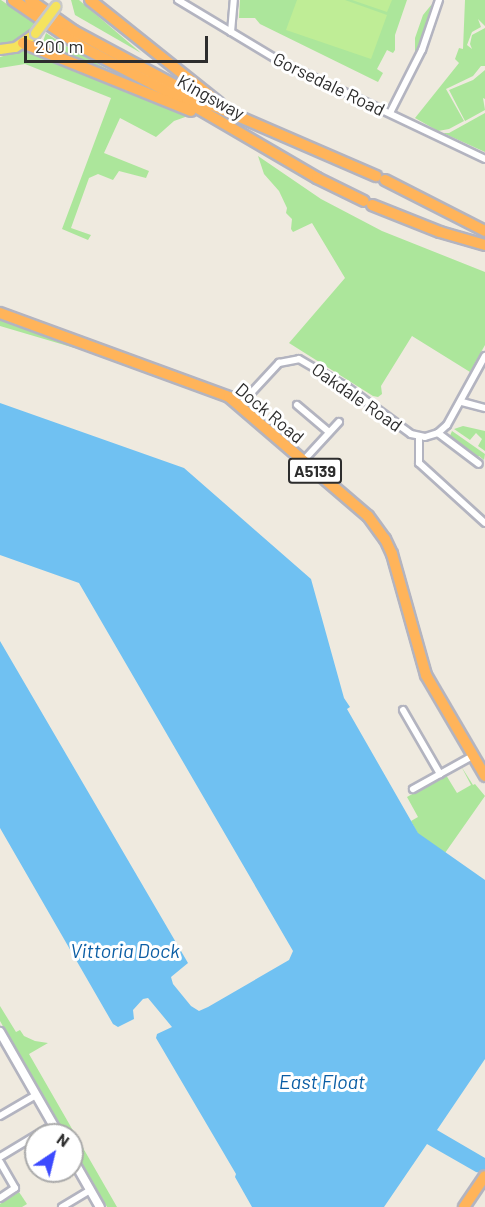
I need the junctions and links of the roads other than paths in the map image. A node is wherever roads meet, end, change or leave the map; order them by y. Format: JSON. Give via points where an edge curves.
{"nodes":[{"id":1,"x":13,"y":0,"type":"edge"},
{"id":2,"x":30,"y":0,"type":"edge"},
{"id":3,"x":90,"y":0,"type":"edge"},
{"id":4,"x":178,"y":0,"type":"edge"},
{"id":5,"x":234,"y":0,"type":"edge"},
{"id":6,"x":439,"y":0,"type":"edge"},
{"id":7,"x":56,"y":3,"type":"edge"},
{"id":8,"x":231,"y":32,"type":"junction"},
{"id":9,"x":23,"y":43,"type":"junction"},
{"id":10,"x":0,"y":49,"type":"edge"},
{"id":11,"x":390,"y":113,"type":"junction"},
{"id":12,"x":238,"y":116,"type":"junction"},
{"id":13,"x":233,"y":128,"type":"junction"},
{"id":14,"x":485,"y":159,"type":"edge"},
{"id":15,"x":485,"y":231,"type":"edge"},
{"id":16,"x":485,"y":245,"type":"edge"},
{"id":17,"x":0,"y":313,"type":"edge"},
{"id":18,"x":485,"y":356,"type":"edge"},
{"id":19,"x":462,"y":402,"type":"junction"},
{"id":20,"x":297,"y":405,"type":"dead end"},
{"id":21,"x":239,"y":406,"type":"junction"},
{"id":22,"x":485,"y":408,"type":"edge"},
{"id":23,"x":339,"y":422,"type":"dead end"},
{"id":24,"x":329,"y":432,"type":"junction"},
{"id":25,"x":438,"y":433,"type":"junction"},
{"id":26,"x":419,"y":437,"type":"junction"},
{"id":27,"x":303,"y":462,"type":"junction"},
{"id":28,"x":479,"y":464,"type":"dead end"},
{"id":29,"x":485,"y":523,"type":"edge"},
{"id":30,"x":403,"y":710,"type":"dead end"},
{"id":31,"x":472,"y":756,"type":"junction"},
{"id":32,"x":440,"y":774,"type":"junction"},
{"id":33,"x":485,"y":776,"type":"edge"},
{"id":34,"x":413,"y":789,"type":"dead end"},
{"id":35,"x":0,"y":1032,"type":"edge"},
{"id":36,"x":36,"y":1095,"type":"junction"},
{"id":37,"x":0,"y":1116,"type":"edge"},
{"id":38,"x":52,"y":1123,"type":"edge"},
{"id":39,"x":24,"y":1143,"type":"edge"},
{"id":40,"x":0,"y":1157,"type":"edge"},
{"id":41,"x":0,"y":1162,"type":"edge"},
{"id":42,"x":485,"y":1176,"type":"edge"},
{"id":43,"x":84,"y":1179,"type":"edge"},
{"id":44,"x":90,"y":1190,"type":"junction"},
{"id":45,"x":0,"y":1198,"type":"edge"},
{"id":46,"x":62,"y":1207,"type":"edge"},
{"id":47,"x":100,"y":1207,"type":"edge"},
{"id":48,"x":464,"y":1207,"type":"edge"},
{"id":49,"x":471,"y":1207,"type":"edge"}],
"edges":[{"from":1,"to":13,"type":"highway","name":"Kingsway","via":[[82,47]]},
{"from":2,"to":12,"type":"highway","name":"Kingsway","via":[[103,47]]},
{"from":3,"to":12,"type":"highway"},
{"from":4,"to":8,"type":"street","name":"Gorsedale Road"},
{"from":5,"to":8,"type":"street"},
{"from":6,"to":11,"type":"street","via":[[422,50]]},
{"from":7,"to":9,"type":"main road","bridge":true},
{"from":8,"to":11,"type":"street","name":"Gorsedale Road","via":[[280,62]]},
{"from":9,"to":10,"type":"main road"},
{"from":9,"to":13,"type":"highway"},
{"from":11,"to":14,"type":"street","name":"Gorsedale Road"},
{"from":12,"to":15,"type":"highway","name":"Kingsway","via":[[381,178]]},
{"from":13,"to":16,"type":"highway","name":"Kingsway","via":[[368,203]]},
{"from":17,"to":21,"type":"highway","name":"Dock Road","number":"A5139","via":[[205,386]]},
{"from":18,"to":19,"type":"street"},
{"from":19,"to":22,"type":"street"},
{"from":19,"to":25,"type":"street"},
{"from":20,"to":24,"type":"street"},
{"from":21,"to":26,"type":"street","name":"Oakdale Road","via":[[279,363],[300,359]]},
{"from":21,"to":27,"type":"highway","name":"Dock Road","number":"A5139"},
{"from":23,"to":24,"type":"street"},
{"from":24,"to":27,"type":"street"},
{"from":25,"to":26,"type":"street","name":"Oakdale Road"},
{"from":25,"to":28,"type":"street"},
{"from":26,"to":29,"type":"street","via":[[419,463]]},
{"from":27,"to":31,"type":"highway","name":"Dock Road","number":"A5139","via":[[368,516],[385,539],[426,675]]},
{"from":30,"to":32,"type":"street"},
{"from":31,"to":32,"type":"street"},
{"from":31,"to":33,"type":"highway","name":"Dock Road","number":"A5139"},
{"from":32,"to":34,"type":"street"},
{"from":35,"to":36,"type":"main road"},
{"from":36,"to":37,"type":"street"},
{"from":36,"to":38,"type":"main road"},
{"from":39,"to":40,"type":"street"},
{"from":41,"to":45,"type":"street","via":[[15,1188]]},
{"from":42,"to":48,"type":"highway"},
{"from":42,"to":49,"type":"highway"},
{"from":43,"to":44,"type":"main road"},
{"from":44,"to":46,"type":"street"},
{"from":44,"to":47,"type":"main road"}]}
